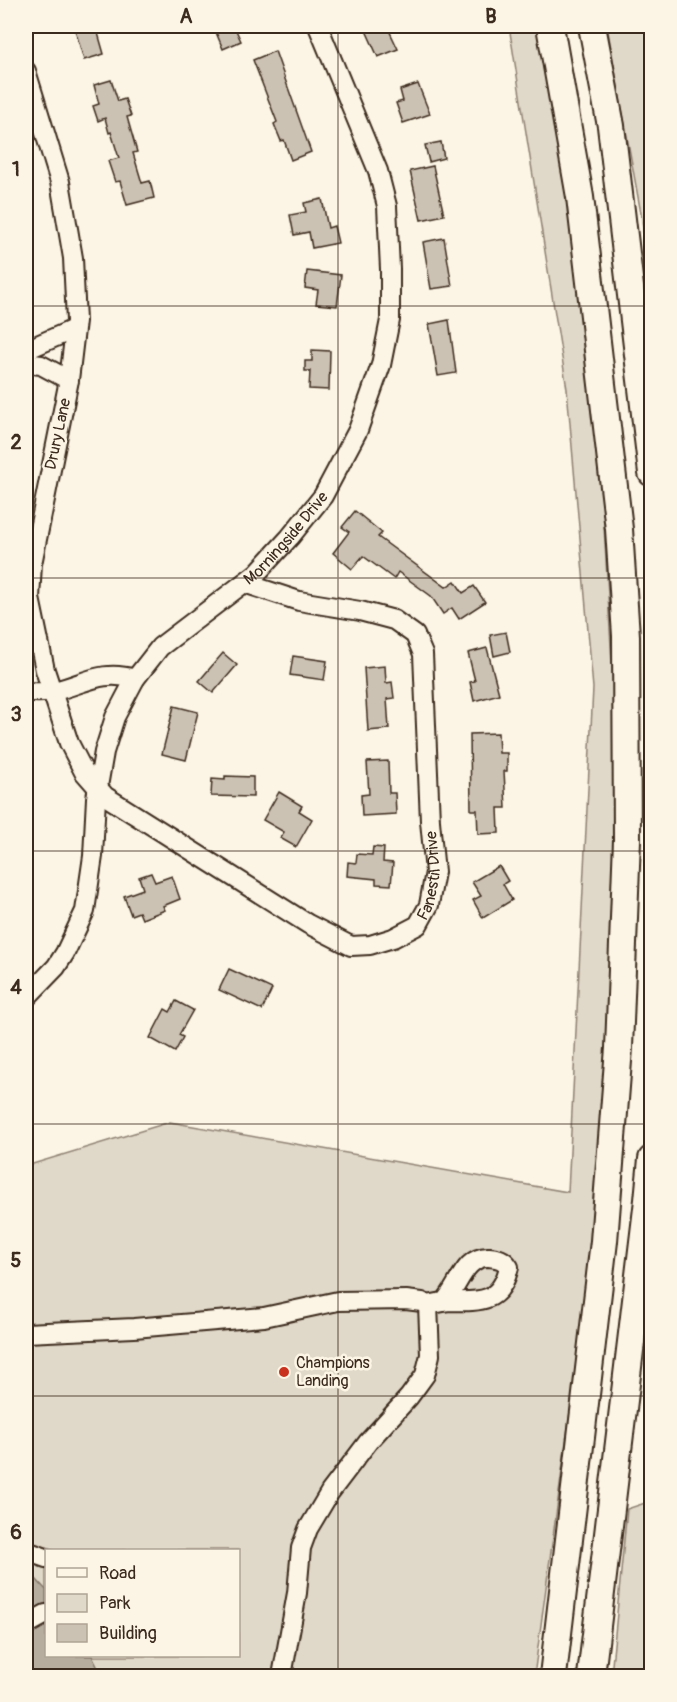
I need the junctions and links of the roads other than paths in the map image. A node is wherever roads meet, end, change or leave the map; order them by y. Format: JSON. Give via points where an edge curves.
{"nodes":[{"id":1,"x":318,"y":26,"type":"edge"},
{"id":2,"x":550,"y":26,"type":"edge"},
{"id":3,"x":592,"y":26,"type":"edge"},
{"id":4,"x":26,"y":75,"type":"edge"},
{"id":5,"x":74,"y":329,"type":"junction"},
{"id":6,"x":26,"y":350,"type":"edge"},
{"id":7,"x":26,"y":363,"type":"edge"},
{"id":8,"x":69,"y":380,"type":"junction"},
{"id":9,"x":651,"y":473,"type":"edge"},
{"id":10,"x":244,"y":583,"type":"junction"},
{"id":11,"x":135,"y":679,"type":"junction"},
{"id":12,"x":52,"y":691,"type":"junction"},
{"id":13,"x":26,"y":693,"type":"edge"},
{"id":14,"x":98,"y":788,"type":"junction"},
{"id":15,"x":26,"y":998,"type":"edge"},
{"id":16,"x":651,"y":1159,"type":"edge"},
{"id":17,"x":26,"y":1333,"type":"edge"},
{"id":18,"x":26,"y":1551,"type":"edge"},
{"id":19,"x":45,"y":1558,"type":"edge"},
{"id":20,"x":45,"y":1615,"type":"edge"},
{"id":21,"x":26,"y":1625,"type":"edge"},
{"id":22,"x":282,"y":1677,"type":"edge"},
{"id":23,"x":554,"y":1677,"type":"edge"},
{"id":24,"x":591,"y":1677,"type":"edge"}],
"edges":[{"from":1,"to":10,"type":"street","name":"Morningside Drive","via":[[378,171],[387,206],[390,320],[381,365],[358,430],[323,496],[290,537]]},
{"from":2,"to":23,"type":"highway","via":[[580,197],[619,529],[626,636],[627,840],[619,1048],[604,1241]]},
{"from":3,"to":9,"type":"highway","via":[[611,126]]},
{"from":4,"to":5,"type":"street","name":"Drury Lane","via":[[60,182],[73,258]]},
{"from":5,"to":6,"type":"street"},
{"from":5,"to":8,"type":"street","name":"Drury Lane"},
{"from":7,"to":8,"type":"street","via":[[41,365]]},
{"from":8,"to":12,"type":"street","name":"Drury Lane","via":[[32,564],[30,598]]},
{"from":10,"to":11,"type":"street","name":"Morningside Drive","via":[[160,647]]},
{"from":10,"to":14,"type":"street","name":"Fanestil Drive","via":[[299,601],[394,620],[415,635],[423,654],[435,872],[429,905],[418,925],[393,938],[351,946],[308,924]]},
{"from":11,"to":12,"type":"street","via":[[99,676]]},
{"from":11,"to":14,"type":"street","name":"Morningside Drive","via":[[104,752]]},
{"from":12,"to":13,"type":"street"},
{"from":12,"to":14,"type":"street","name":"Drury Lane","via":[[69,743],[84,772]]},
{"from":14,"to":15,"type":"street","name":"Morningside Drive","via":[[84,910],[56,968]]},
{"from":16,"to":24,"type":"highway"},
{"from":17,"to":22,"type":"street","via":[[264,1317],[338,1302],[406,1300],[436,1304],[425,1375],[330,1491],[308,1529],[301,1548]]},
{"from":18,"to":19,"type":"street"},
{"from":20,"to":21,"type":"street"}]}
